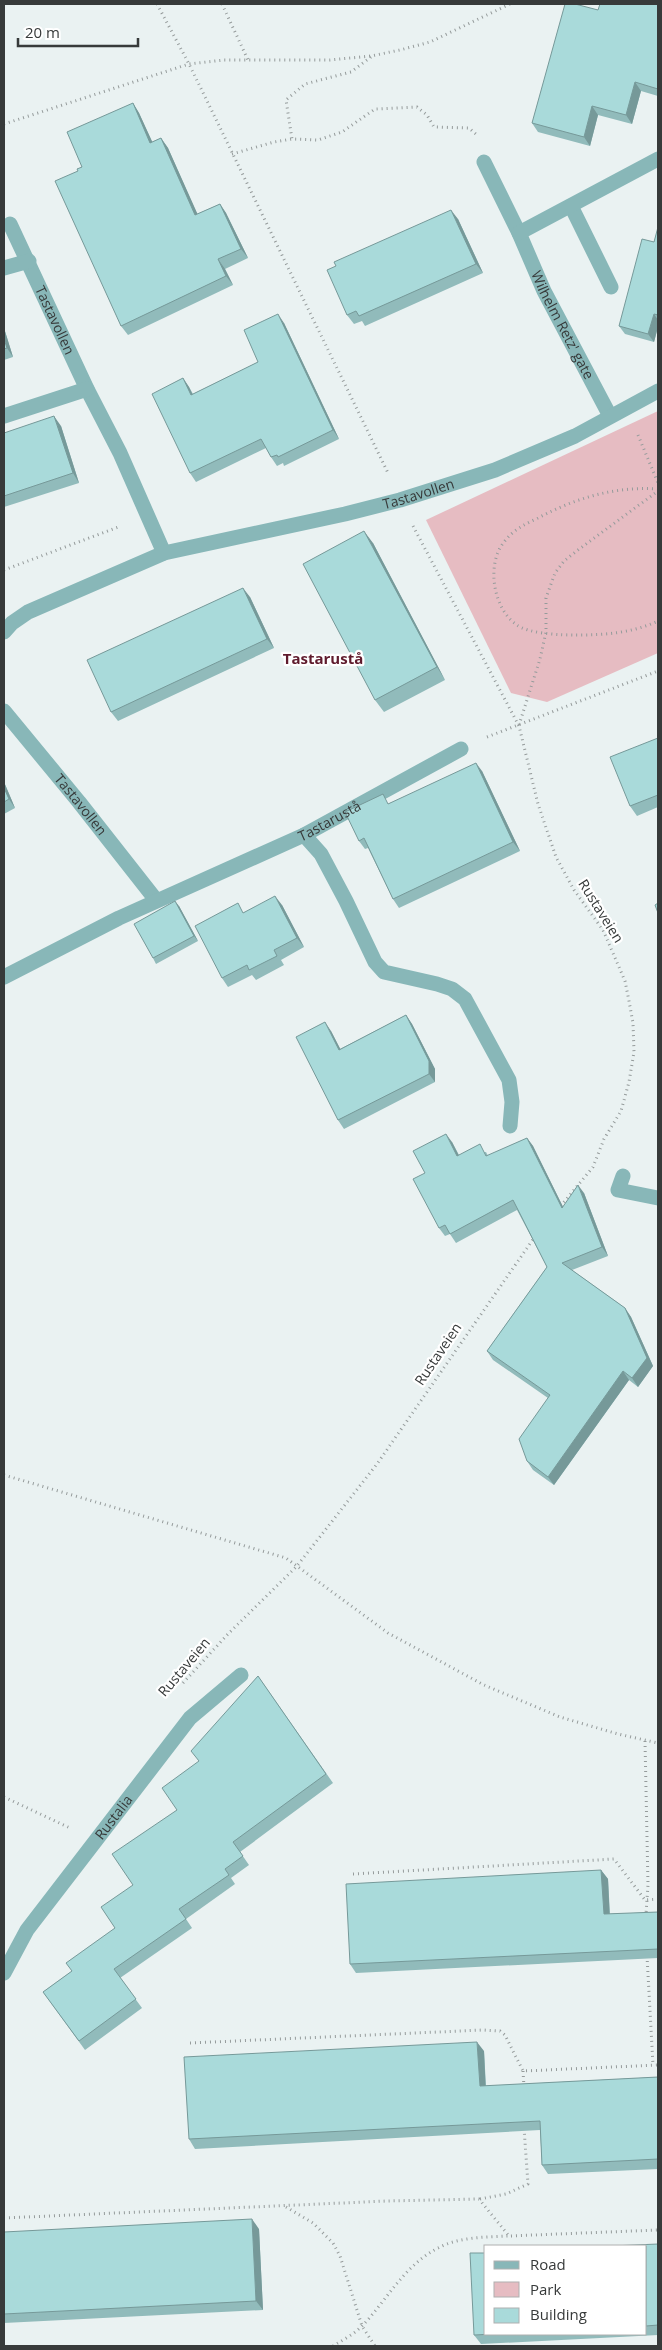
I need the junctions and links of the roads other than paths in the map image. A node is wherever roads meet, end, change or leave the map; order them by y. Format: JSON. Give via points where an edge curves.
{"nodes":[{"id":1,"x":658,"y":159,"type":"edge"},
{"id":2,"x":484,"y":162,"type":"road end"},
{"id":3,"x":571,"y":206,"type":"junction"},
{"id":4,"x":10,"y":224,"type":"dead end"},
{"id":5,"x":519,"y":233,"type":"junction"},
{"id":6,"x":29,"y":260,"type":"junction"},
{"id":7,"x":4,"y":268,"type":"edge"},
{"id":8,"x":611,"y":287,"type":"dead end"},
{"id":9,"x":87,"y":389,"type":"junction"},
{"id":10,"x":658,"y":392,"type":"edge"},
{"id":11,"x":4,"y":416,"type":"edge"},
{"id":12,"x":610,"y":416,"type":"junction"},
{"id":13,"x":164,"y":553,"type":"junction"},
{"id":14,"x":4,"y":632,"type":"edge"},
{"id":15,"x":4,"y":711,"type":"edge"},
{"id":16,"x":461,"y":749,"type":"road end"},
{"id":17,"x":304,"y":835,"type":"junction"},
{"id":18,"x":156,"y":900,"type":"junction"},
{"id":19,"x":4,"y":977,"type":"edge"},
{"id":20,"x":510,"y":1126,"type":"dead end"},
{"id":21,"x":623,"y":1176,"type":"dead end"},
{"id":22,"x":658,"y":1198,"type":"edge"},
{"id":23,"x":241,"y":1675,"type":"dead end"},
{"id":24,"x":4,"y":1973,"type":"edge"}],
"edges":[{"from":1,"to":3,"type":"street"},
{"from":2,"to":5,"type":"street","name":"Wilhelm Retz' gate"},
{"from":3,"to":5,"type":"street"},
{"from":3,"to":8,"type":"street"},
{"from":4,"to":6,"type":"street","name":"Tastavollen"},
{"from":5,"to":12,"type":"street","name":"Wilhelm Retz' gate","via":[[544,291]]},
{"from":6,"to":7,"type":"street"},
{"from":6,"to":9,"type":"street","name":"Tastavollen"},
{"from":9,"to":11,"type":"street"},
{"from":9,"to":13,"type":"street","name":"Tastavollen","via":[[120,452]]},
{"from":10,"to":12,"type":"street","name":"Tastavollen"},
{"from":12,"to":13,"type":"street","name":"Tastavollen","via":[[575,436],[495,470],[400,500]]},
{"from":13,"to":14,"type":"street","name":"Tastavollen","via":[[28,612]]},
{"from":15,"to":18,"type":"street","name":"Tastavollen"},
{"from":16,"to":17,"type":"street","name":"Tastarustå"},
{"from":17,"to":18,"type":"street","name":"Tastarustå"},
{"from":17,"to":20,"type":"street","via":[[325,862],[375,962],[384,972],[452,989],[464,999],[509,1080],[512,1102]]},
{"from":18,"to":19,"type":"street","name":"Tastarustå"},
{"from":21,"to":22,"type":"street","via":[[618,1190]]},
{"from":23,"to":24,"type":"street","name":"Rustalia","via":[[190,1718],[27,1930]]}]}
